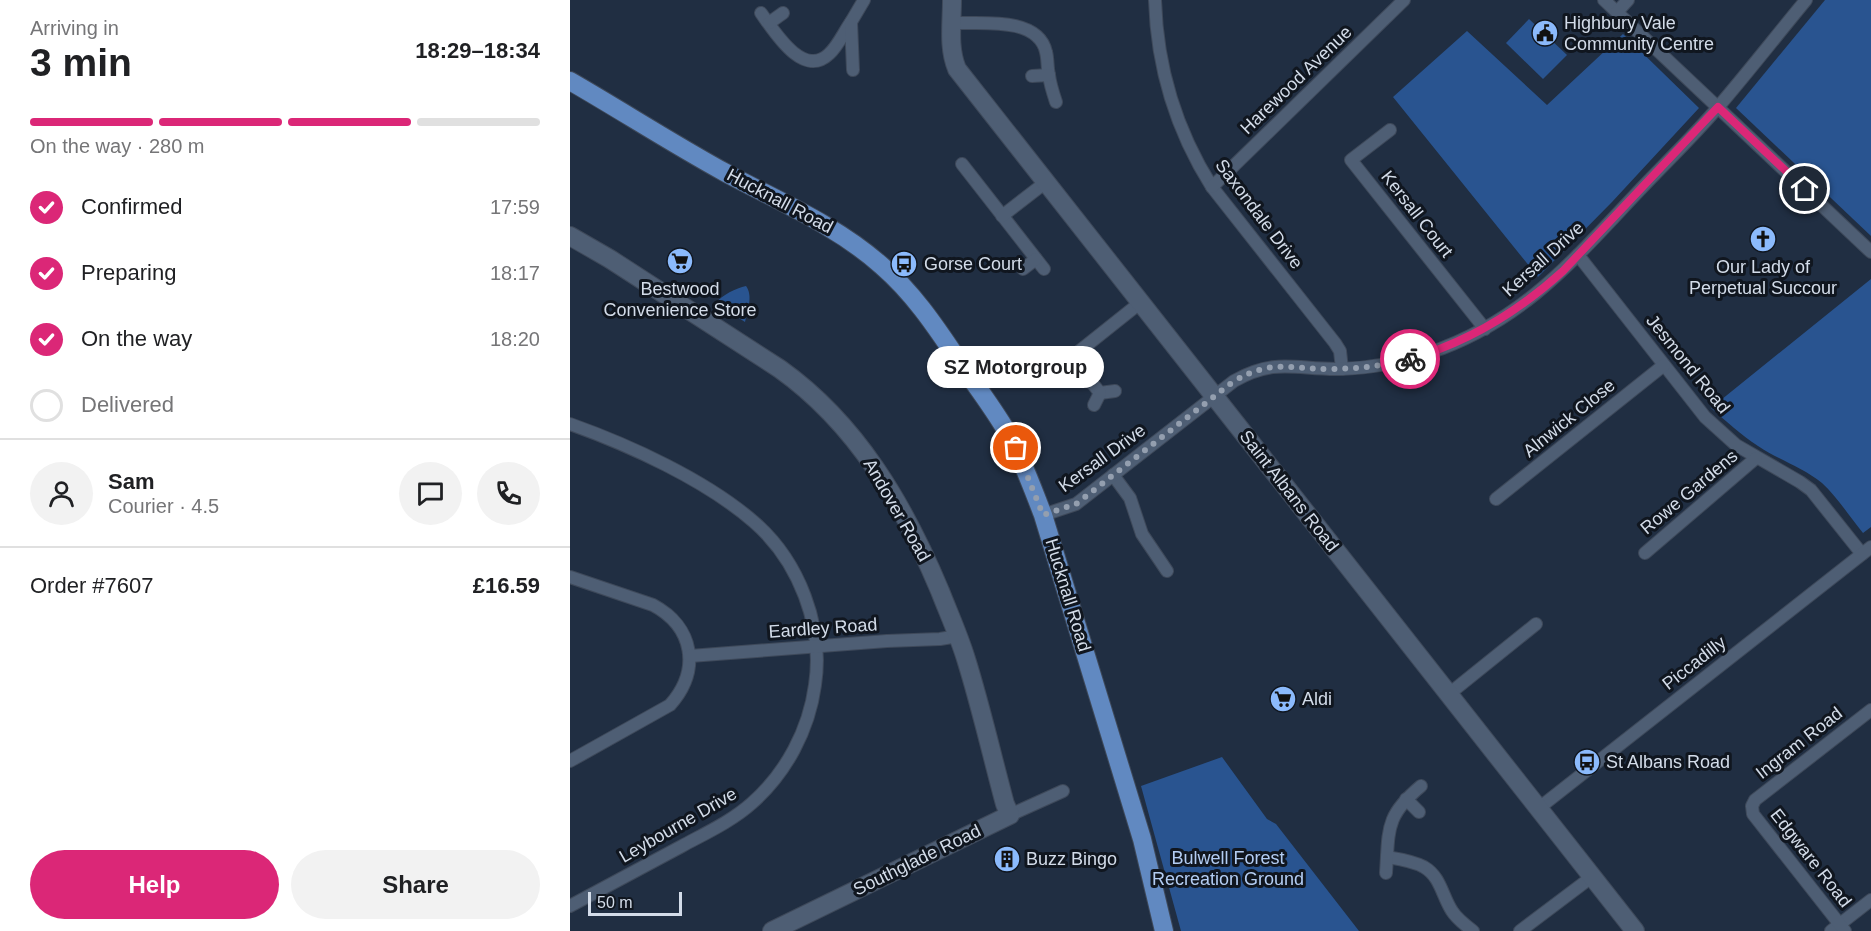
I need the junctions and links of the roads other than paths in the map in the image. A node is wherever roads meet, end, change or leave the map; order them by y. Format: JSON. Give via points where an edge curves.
{"nodes":[{"id":1,"x":864,"y":0,"type":"edge"},
{"id":2,"x":952,"y":0,"type":"edge"},
{"id":3,"x":1155,"y":0,"type":"edge"},
{"id":4,"x":1404,"y":0,"type":"edge"},
{"id":5,"x":1604,"y":0,"type":"edge"},
{"id":6,"x":1628,"y":0,"type":"edge"},
{"id":7,"x":1806,"y":0,"type":"edge"},
{"id":8,"x":1617,"y":12,"type":"junction"},
{"id":9,"x":783,"y":13,"type":"dead end"},
{"id":10,"x":851,"y":22,"type":"junction"},
{"id":11,"x":952,"y":23,"type":"junction"},
{"id":12,"x":853,"y":70,"type":"dead end"},
{"id":13,"x":1049,"y":75,"type":"junction"},
{"id":14,"x":1032,"y":76,"type":"dead end"},
{"id":15,"x":570,"y":81,"type":"edge"},
{"id":16,"x":1056,"y":102,"type":"dead end"},
{"id":17,"x":1718,"y":107,"type":"junction"},
{"id":18,"x":1389,"y":130,"type":"dead end"},
{"id":19,"x":962,"y":164,"type":"dead end"},
{"id":20,"x":1046,"y":182,"type":"junction"},
{"id":21,"x":1212,"y":187,"type":"junction"},
{"id":22,"x":1002,"y":216,"type":"junction"},
{"id":23,"x":570,"y":236,"type":"edge"},
{"id":24,"x":1871,"y":252,"type":"edge"},
{"id":25,"x":1578,"y":255,"type":"junction"},
{"id":26,"x":1023,"y":269,"type":"dead end"},
{"id":27,"x":1141,"y":302,"type":"junction"},
{"id":28,"x":1485,"y":329,"type":"junction"},
{"id":29,"x":1664,"y":365,"type":"junction"},
{"id":30,"x":1342,"y":369,"type":"junction"},
{"id":31,"x":1115,"y":391,"type":"dead end"},
{"id":32,"x":1100,"y":393,"type":"junction"},
{"id":33,"x":1215,"y":396,"type":"junction"},
{"id":34,"x":1094,"y":405,"type":"dead end"},
{"id":35,"x":570,"y":424,"type":"edge"},
{"id":36,"x":1756,"y":458,"type":"junction"},
{"id":37,"x":1113,"y":475,"type":"junction"},
{"id":38,"x":1496,"y":499,"type":"dead end"},
{"id":39,"x":1043,"y":515,"type":"junction"},
{"id":40,"x":1867,"y":550,"type":"edge"},
{"id":41,"x":1645,"y":553,"type":"dead end"},
{"id":42,"x":1167,"y":571,"type":"dead end"},
{"id":43,"x":570,"y":577,"type":"edge"},
{"id":44,"x":1536,"y":624,"type":"dead end"},
{"id":45,"x":958,"y":636,"type":"junction"},
{"id":46,"x":816,"y":647,"type":"junction"},
{"id":47,"x":690,"y":657,"type":"junction"},
{"id":48,"x":1449,"y":694,"type":"junction"},
{"id":49,"x":1871,"y":710,"type":"edge"},
{"id":50,"x":570,"y":761,"type":"edge"},
{"id":51,"x":1421,"y":786,"type":"dead end"},
{"id":52,"x":1063,"y":791,"type":"dead end"},
{"id":53,"x":1407,"y":799,"type":"junction"},
{"id":54,"x":1752,"y":806,"type":"joint"},
{"id":55,"x":1539,"y":808,"type":"junction"},
{"id":56,"x":1419,"y":812,"type":"dead end"},
{"id":57,"x":1010,"y":815,"type":"junction"},
{"id":58,"x":1387,"y":857,"type":"junction"},
{"id":59,"x":1386,"y":873,"type":"dead end"},
{"id":60,"x":1593,"y":876,"type":"junction"},
{"id":61,"x":1871,"y":900,"type":"edge"},
{"id":62,"x":570,"y":906,"type":"edge"},
{"id":63,"x":1839,"y":929,"type":"edge"},
{"id":64,"x":772,"y":931,"type":"edge"},
{"id":65,"x":1164,"y":931,"type":"edge"},
{"id":66,"x":1473,"y":931,"type":"edge"},
{"id":67,"x":1520,"y":931,"type":"edge"},
{"id":68,"x":1635,"y":931,"type":"edge"}],
"edges":[{"from":1,"to":10,"type":"street"},
{"from":2,"to":11,"type":"street"},
{"from":3,"to":21,"type":"street","name":"Saxondale Drive","via":[[1159,47],[1170,98],[1190,148]]},
{"from":4,"to":21,"type":"street","name":"Harewood Avenue"},
{"from":5,"to":8,"type":"street"},
{"from":6,"to":8,"type":"street"},
{"from":7,"to":17,"type":"street","name":"Kersall Drive"},
{"from":8,"to":17,"type":"street"},
{"from":9,"to":10,"type":"street","via":[[765,18],[788,49],[805,60],[829,54]]},
{"from":10,"to":12,"type":"street"},
{"from":11,"to":13,"type":"street","via":[[1015,25],[1030,30],[1046,50]]},
{"from":11,"to":20,"type":"street","name":"Saint Albans Road","via":[[951,48],[957,69]]},
{"from":13,"to":14,"type":"street"},
{"from":13,"to":16,"type":"street"},
{"from":15,"to":39,"type":"main road","name":"Hucknall Road","via":[[723,171],[826,225],[881,265],[914,298],[1006,430]]},
{"from":17,"to":24,"type":"street"},
{"from":17,"to":25,"type":"street","name":"Kersall Drive"},
{"from":18,"to":28,"type":"street","name":"Kersall Court","via":[[1351,160]]},
{"from":19,"to":22,"type":"street"},
{"from":20,"to":22,"type":"street"},
{"from":20,"to":27,"type":"street","name":"Saint Albans Road"},
{"from":21,"to":30,"type":"street","name":"Saxondale Drive","via":[[1335,343]]},
{"from":22,"to":26,"type":"street","via":[[1040,264]]},
{"from":23,"to":45,"type":"street","name":"Andover Road","via":[[780,369],[827,409],[858,443],[898,503]]},
{"from":25,"to":28,"type":"street","name":"Kersall Drive","via":[[1519,308]]},
{"from":25,"to":29,"type":"street","name":"Jesmond Road"},
{"from":27,"to":32,"type":"street","via":[[1072,357]]},
{"from":27,"to":33,"type":"street","name":"Saint Albans Road"},
{"from":28,"to":30,"type":"street","name":"Kersall Drive","via":[[1426,354]]},
{"from":29,"to":36,"type":"street","name":"Jesmond Road","via":[[1705,417]]},
{"from":29,"to":38,"type":"street","name":"Alnwick Close"},
{"from":30,"to":33,"type":"street","name":"Kersall Drive","via":[[1269,367],[1245,375]]},
{"from":31,"to":32,"type":"street"},
{"from":32,"to":34,"type":"street"},
{"from":33,"to":37,"type":"street","name":"Kersall Drive"},
{"from":33,"to":48,"type":"street","name":"Saint Albans Road"},
{"from":35,"to":46,"type":"street","name":"Leybourne Drive","via":[[667,466],[755,522],[798,579],[811,612]]},
{"from":36,"to":40,"type":"street","name":"Jesmond Road","via":[[1811,489]]},
{"from":36,"to":41,"type":"street","name":"Rowe Gardens"},
{"from":37,"to":39,"type":"street","name":"Kersall Drive","via":[[1076,504]]},
{"from":37,"to":42,"type":"street","via":[[1130,498],[1142,534]]},
{"from":39,"to":65,"type":"main road","name":"Hucknall Road","via":[[1142,839]]},
{"from":40,"to":55,"type":"street","name":"Piccadilly"},
{"from":43,"to":47,"type":"street","via":[[662,610],[683,633]]},
{"from":44,"to":48,"type":"street"},
{"from":45,"to":46,"type":"street","name":"Eardley Road"},
{"from":45,"to":57,"type":"street","name":"Andover Road"},
{"from":46,"to":47,"type":"street","name":"Eardley Road"},
{"from":46,"to":62,"type":"street","name":"Leybourne Drive","via":[[817,676],[804,729],[791,756],[752,803],[728,821]]},
{"from":47,"to":50,"type":"street","via":[[686,684],[670,705]]},
{"from":48,"to":55,"type":"street","name":"Saint Albans Road"},
{"from":49,"to":54,"type":"street","name":"Ingram Road"},
{"from":51,"to":53,"type":"street"},
{"from":52,"to":57,"type":"street","name":"Southglade Road"},
{"from":53,"to":56,"type":"street"},
{"from":53,"to":58,"type":"street","via":[[1390,825]]},
{"from":54,"to":63,"type":"street","name":"Edgware Road","via":[[1753,814]]},
{"from":55,"to":60,"type":"street","name":"Saint Albans Road"},
{"from":57,"to":64,"type":"street","name":"Southglade Road"},
{"from":58,"to":59,"type":"street"},
{"from":58,"to":66,"type":"street","via":[[1424,867],[1443,890],[1451,910]]},
{"from":60,"to":67,"type":"street"},
{"from":60,"to":68,"type":"street","name":"Saint Albans Road"},
{"from":61,"to":63,"type":"street"}]}
